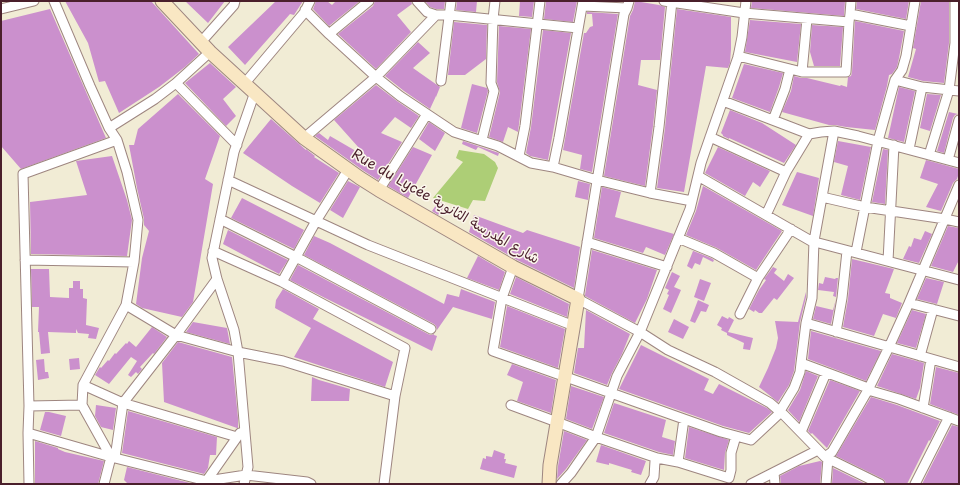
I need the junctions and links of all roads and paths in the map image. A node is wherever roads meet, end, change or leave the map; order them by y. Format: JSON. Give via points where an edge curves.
{"nodes":[{"id":1,"x":34,"y":1,"type":"edge"},
{"id":2,"x":54,"y":1,"type":"edge"},
{"id":3,"x":162,"y":1,"type":"edge"},
{"id":4,"x":235,"y":1,"type":"edge"},
{"id":5,"x":310,"y":1,"type":"edge"},
{"id":6,"x":369,"y":1,"type":"edge"},
{"id":7,"x":417,"y":1,"type":"edge"},
{"id":8,"x":451,"y":1,"type":"edge"},
{"id":9,"x":495,"y":1,"type":"edge"},
{"id":10,"x":540,"y":1,"type":"edge"},
{"id":11,"x":669,"y":1,"type":"edge"},
{"id":12,"x":746,"y":1,"type":"edge"},
{"id":13,"x":851,"y":1,"type":"edge"},
{"id":14,"x":915,"y":1,"type":"edge"},
{"id":15,"x":955,"y":1,"type":"edge"},
{"id":16,"x":583,"y":3,"type":"edge"},
{"id":17,"x":628,"y":5,"type":"edge"},
{"id":18,"x":1,"y":9,"type":"edge"},
{"id":19,"x":305,"y":10,"type":"junction"},
{"id":20,"x":744,"y":13,"type":"junction"},
{"id":21,"x":436,"y":15,"type":"junction"},
{"id":22,"x":449,"y":15,"type":"junction"},
{"id":23,"x":850,"y":18,"type":"junction"},
{"id":24,"x":493,"y":19,"type":"junction"},
{"id":25,"x":807,"y":19,"type":"junction"},
{"id":26,"x":538,"y":24,"type":"junction"},
{"id":27,"x":911,"y":26,"type":"junction"},
{"id":28,"x":578,"y":28,"type":"junction"},
{"id":29,"x":329,"y":34,"type":"junction"},
{"id":30,"x":201,"y":42,"type":"junction"},
{"id":31,"x":957,"y":44,"type":"edge"},
{"id":32,"x":210,"y":52,"type":"junction"},
{"id":33,"x":738,"y":56,"type":"junction"},
{"id":34,"x":790,"y":68,"type":"junction"},
{"id":35,"x":802,"y":72,"type":"junction"},
{"id":36,"x":376,"y":77,"type":"junction"},
{"id":37,"x":896,"y":80,"type":"junction"},
{"id":38,"x":441,"y":81,"type":"dead end"},
{"id":39,"x":176,"y":83,"type":"junction"},
{"id":40,"x":922,"y":87,"type":"junction"},
{"id":41,"x":250,"y":88,"type":"junction"},
{"id":42,"x":949,"y":90,"type":"junction"},
{"id":43,"x":959,"y":91,"type":"edge"},
{"id":44,"x":723,"y":101,"type":"junction"},
{"id":45,"x":427,"y":114,"type":"junction"},
{"id":46,"x":773,"y":120,"type":"junction"},
{"id":47,"x":959,"y":120,"type":"edge"},
{"id":48,"x":108,"y":128,"type":"junction"},
{"id":49,"x":834,"y":131,"type":"junction"},
{"id":50,"x":809,"y":134,"type":"junction"},
{"id":51,"x":710,"y":137,"type":"junction"},
{"id":52,"x":304,"y":138,"type":"junction"},
{"id":53,"x":117,"y":140,"type":"junction"},
{"id":54,"x":482,"y":140,"type":"junction"},
{"id":55,"x":878,"y":141,"type":"junction"},
{"id":56,"x":237,"y":144,"type":"junction"},
{"id":57,"x":894,"y":146,"type":"junction"},
{"id":58,"x":909,"y":149,"type":"junction"},
{"id":59,"x":929,"y":155,"type":"junction"},
{"id":60,"x":519,"y":156,"type":"junction"},
{"id":61,"x":948,"y":160,"type":"junction"},
{"id":62,"x":959,"y":163,"type":"edge"},
{"id":63,"x":553,"y":167,"type":"junction"},
{"id":64,"x":348,"y":170,"type":"junction"},
{"id":65,"x":786,"y":172,"type":"junction"},
{"id":66,"x":698,"y":176,"type":"junction"},
{"id":67,"x":228,"y":180,"type":"junction"},
{"id":68,"x":597,"y":180,"type":"junction"},
{"id":69,"x":959,"y":185,"type":"edge"},
{"id":70,"x":379,"y":190,"type":"junction"},
{"id":71,"x":650,"y":193,"type":"junction"},
{"id":72,"x":822,"y":197,"type":"junction"},
{"id":73,"x":692,"y":201,"type":"junction"},
{"id":74,"x":865,"y":206,"type":"junction"},
{"id":75,"x":891,"y":210,"type":"junction"},
{"id":76,"x":766,"y":215,"type":"junction"},
{"id":77,"x":945,"y":218,"type":"junction"},
{"id":78,"x":220,"y":219,"type":"junction"},
{"id":79,"x":316,"y":221,"type":"junction"},
{"id":80,"x":959,"y":222,"type":"edge"},
{"id":81,"x":791,"y":229,"type":"junction"},
{"id":82,"x":678,"y":238,"type":"junction"},
{"id":83,"x":814,"y":241,"type":"junction"},
{"id":84,"x":587,"y":242,"type":"junction"},
{"id":85,"x":213,"y":251,"type":"junction"},
{"id":86,"x":847,"y":251,"type":"junction"},
{"id":87,"x":856,"y":252,"type":"junction"},
{"id":88,"x":296,"y":257,"type":"junction"},
{"id":89,"x":25,"y":260,"type":"junction"},
{"id":90,"x":888,"y":261,"type":"junction"},
{"id":91,"x":134,"y":262,"type":"junction"},
{"id":92,"x":513,"y":267,"type":"junction"},
{"id":93,"x":667,"y":267,"type":"junction"},
{"id":94,"x":923,"y":270,"type":"junction"},
{"id":95,"x":758,"y":278,"type":"junction"},
{"id":96,"x":217,"y":280,"type":"junction"},
{"id":97,"x":959,"y":280,"type":"edge"},
{"id":98,"x":282,"y":282,"type":"junction"},
{"id":99,"x":502,"y":298,"type":"junction"},
{"id":100,"x":578,"y":299,"type":"junction"},
{"id":101,"x":909,"y":303,"type":"junction"},
{"id":102,"x":126,"y":305,"type":"junction"},
{"id":103,"x":933,"y":309,"type":"junction"},
{"id":104,"x":740,"y":314,"type":"dead end"},
{"id":105,"x":959,"y":316,"type":"edge"},
{"id":106,"x":806,"y":323,"type":"junction"},
{"id":107,"x":574,"y":326,"type":"junction"},
{"id":108,"x":431,"y":329,"type":"dead end"},
{"id":109,"x":640,"y":332,"type":"junction"},
{"id":110,"x":836,"y":332,"type":"junction"},
{"id":111,"x":176,"y":335,"type":"junction"},
{"id":112,"x":889,"y":347,"type":"junction"},
{"id":113,"x":238,"y":352,"type":"junction"},
{"id":114,"x":920,"y":356,"type":"junction"},
{"id":115,"x":931,"y":359,"type":"junction"},
{"id":116,"x":802,"y":363,"type":"junction"},
{"id":117,"x":959,"y":367,"type":"edge"},
{"id":118,"x":826,"y":373,"type":"junction"},
{"id":119,"x":564,"y":377,"type":"junction"},
{"id":120,"x":82,"y":385,"type":"junction"},
{"id":121,"x":868,"y":389,"type":"junction"},
{"id":122,"x":611,"y":394,"type":"junction"},
{"id":123,"x":395,"y":396,"type":"junction"},
{"id":124,"x":123,"y":402,"type":"junction"},
{"id":125,"x":82,"y":405,"type":"junction"},
{"id":126,"x":511,"y":405,"type":"dead end"},
{"id":127,"x":29,"y":406,"type":"junction"},
{"id":128,"x":923,"y":408,"type":"junction"},
{"id":129,"x":781,"y":412,"type":"junction"},
{"id":130,"x":949,"y":417,"type":"junction"},
{"id":131,"x":684,"y":419,"type":"junction"},
{"id":132,"x":959,"y":421,"type":"edge"},
{"id":133,"x":557,"y":422,"type":"junction"},
{"id":134,"x":244,"y":427,"type":"junction"},
{"id":135,"x":801,"y":432,"type":"junction"},
{"id":136,"x":28,"y":433,"type":"junction"},
{"id":137,"x":736,"y":436,"type":"junction"},
{"id":138,"x":237,"y":437,"type":"junction"},
{"id":139,"x":596,"y":437,"type":"junction"},
{"id":140,"x":824,"y":455,"type":"junction"},
{"id":141,"x":113,"y":458,"type":"junction"},
{"id":142,"x":657,"y":458,"type":"junction"},
{"id":143,"x":678,"y":462,"type":"junction"},
{"id":144,"x":774,"y":473,"type":"junction"},
{"id":145,"x":246,"y":475,"type":"junction"},
{"id":146,"x":731,"y":481,"type":"edge"},
{"id":147,"x":206,"y":482,"type":"edge"},
{"id":148,"x":29,"y":484,"type":"edge"},
{"id":149,"x":104,"y":484,"type":"edge"},
{"id":150,"x":244,"y":484,"type":"edge"},
{"id":151,"x":311,"y":484,"type":"edge"},
{"id":152,"x":384,"y":484,"type":"edge"},
{"id":153,"x":550,"y":484,"type":"edge"},
{"id":154,"x":561,"y":484,"type":"edge"},
{"id":155,"x":650,"y":484,"type":"edge"},
{"id":156,"x":751,"y":484,"type":"edge"},
{"id":157,"x":775,"y":484,"type":"edge"},
{"id":158,"x":826,"y":484,"type":"edge"},
{"id":159,"x":880,"y":484,"type":"edge"},
{"id":160,"x":915,"y":484,"type":"edge"}],
"edges":[{"from":1,"to":18,"type":"street"},
{"from":2,"to":48,"type":"street"},
{"from":3,"to":30,"type":"street","name":"Rue du Lycée شارع المدرسة الثانوية"},
{"from":4,"to":30,"type":"street"},
{"from":5,"to":19,"type":"street"},
{"from":6,"to":29,"type":"street"},
{"from":7,"to":21,"type":"street","via":[[427,12]]},
{"from":8,"to":22,"type":"street"},
{"from":9,"to":24,"type":"street"},
{"from":10,"to":26,"type":"street"},
{"from":11,"to":20,"type":"street"},
{"from":11,"to":71,"type":"street","via":[[659,127]]},
{"from":12,"to":20,"type":"street"},
{"from":13,"to":23,"type":"street"},
{"from":14,"to":27,"type":"street"},
{"from":15,"to":31,"type":"street"},
{"from":16,"to":17,"type":"street"},
{"from":16,"to":28,"type":"street"},
{"from":17,"to":68,"type":"street","via":[[624,14]]},
{"from":19,"to":29,"type":"street"},
{"from":19,"to":41,"type":"street"},
{"from":20,"to":25,"type":"street"},
{"from":20,"to":33,"type":"street"},
{"from":21,"to":22,"type":"street"},
{"from":21,"to":36,"type":"street"},
{"from":22,"to":24,"type":"street"},
{"from":22,"to":38,"type":"street"},
{"from":23,"to":25,"type":"street"},
{"from":23,"to":27,"type":"street"},
{"from":23,"to":35,"type":"street","via":[[846,72]]},
{"from":24,"to":26,"type":"street"},
{"from":24,"to":54,"type":"street","via":[[491,83],[494,91]]},
{"from":25,"to":35,"type":"street"},
{"from":26,"to":28,"type":"street"},
{"from":26,"to":60,"type":"street"},
{"from":27,"to":37,"type":"street","via":[[906,56]]},
{"from":28,"to":63,"type":"street"},
{"from":29,"to":36,"type":"street"},
{"from":30,"to":32,"type":"street","name":"Rue du Lycée شارع المدرسة الثانوية"},
{"from":31,"to":42,"type":"street"},
{"from":32,"to":39,"type":"street"},
{"from":32,"to":41,"type":"street","name":"Rue du Lycée شارع المدرسة الثانوية"},
{"from":33,"to":34,"type":"street"},
{"from":33,"to":44,"type":"street"},
{"from":34,"to":35,"type":"street"},
{"from":34,"to":46,"type":"street"},
{"from":36,"to":45,"type":"street"},
{"from":36,"to":52,"type":"street"},
{"from":37,"to":40,"type":"street"},
{"from":37,"to":55,"type":"street"},
{"from":39,"to":48,"type":"street"},
{"from":39,"to":56,"type":"street"},
{"from":40,"to":42,"type":"street"},
{"from":40,"to":58,"type":"street"},
{"from":41,"to":52,"type":"street","name":"Rue du Lycée شارع المدرسة الثانوية"},
{"from":41,"to":56,"type":"street"},
{"from":42,"to":43,"type":"street"},
{"from":42,"to":59,"type":"street"},
{"from":44,"to":46,"type":"street"},
{"from":44,"to":51,"type":"street"},
{"from":45,"to":54,"type":"street","via":[[454,132]]},
{"from":45,"to":70,"type":"street"},
{"from":46,"to":50,"type":"street"},
{"from":47,"to":61,"type":"street"},
{"from":48,"to":53,"type":"street"},
{"from":49,"to":50,"type":"street"},
{"from":49,"to":55,"type":"street"},
{"from":49,"to":72,"type":"street"},
{"from":50,"to":65,"type":"street"},
{"from":51,"to":65,"type":"street"},
{"from":51,"to":66,"type":"street"},
{"from":52,"to":64,"type":"street","name":"Rue du Lycée شارع المدرسة الثانوية"},
{"from":53,"to":89,"type":"street","via":[[23,174]]},
{"from":53,"to":91,"type":"street","via":[[138,220]]},
{"from":54,"to":60,"type":"street"},
{"from":55,"to":57,"type":"street"},
{"from":55,"to":74,"type":"street"},
{"from":56,"to":67,"type":"street"},
{"from":57,"to":58,"type":"street"},
{"from":57,"to":75,"type":"street"},
{"from":58,"to":59,"type":"street"},
{"from":59,"to":61,"type":"street"},
{"from":60,"to":63,"type":"street","via":[[531,163]]},
{"from":61,"to":62,"type":"street"},
{"from":63,"to":68,"type":"street"},
{"from":64,"to":70,"type":"street","name":"Rue du Lycée شارع المدرسة الثانوية"},
{"from":64,"to":79,"type":"street"},
{"from":65,"to":76,"type":"street"},
{"from":66,"to":73,"type":"street"},
{"from":66,"to":76,"type":"street"},
{"from":67,"to":78,"type":"street"},
{"from":67,"to":79,"type":"street"},
{"from":68,"to":71,"type":"street"},
{"from":68,"to":84,"type":"street"},
{"from":69,"to":77,"type":"street"},
{"from":70,"to":92,"type":"street","name":"Rue du Lycée شارع المدرسة الثانوية"},
{"from":71,"to":73,"type":"street"},
{"from":72,"to":74,"type":"street"},
{"from":72,"to":83,"type":"street"},
{"from":73,"to":82,"type":"street"},
{"from":74,"to":75,"type":"street"},
{"from":74,"to":87,"type":"street"},
{"from":75,"to":77,"type":"street"},
{"from":75,"to":90,"type":"street"},
{"from":76,"to":81,"type":"street"},
{"from":77,"to":80,"type":"street"},
{"from":77,"to":94,"type":"street"},
{"from":78,"to":85,"type":"street"},
{"from":78,"to":88,"type":"street"},
{"from":79,"to":88,"type":"street"},
{"from":79,"to":99,"type":"street","via":[[368,245]]},
{"from":81,"to":83,"type":"street"},
{"from":81,"to":95,"type":"street"},
{"from":82,"to":93,"type":"street"},
{"from":82,"to":95,"type":"street","via":[[714,253]]},
{"from":83,"to":86,"type":"street"},
{"from":83,"to":106,"type":"street","via":[[812,298]]},
{"from":84,"to":93,"type":"street"},
{"from":84,"to":100,"type":"street"},
{"from":85,"to":96,"type":"street"},
{"from":85,"to":98,"type":"street"},
{"from":86,"to":87,"type":"street"},
{"from":86,"to":110,"type":"street"},
{"from":87,"to":90,"type":"street"},
{"from":88,"to":98,"type":"street"},
{"from":88,"to":108,"type":"street"},
{"from":89,"to":91,"type":"street"},
{"from":89,"to":127,"type":"street"},
{"from":90,"to":94,"type":"street"},
{"from":91,"to":102,"type":"street"},
{"from":92,"to":99,"type":"street"},
{"from":92,"to":100,"type":"street","name":"Rue du Lycée شارع المدرسة الثانوية"},
{"from":93,"to":109,"type":"street"},
{"from":94,"to":97,"type":"street"},
{"from":94,"to":101,"type":"street"},
{"from":95,"to":104,"type":"street"},
{"from":96,"to":111,"type":"street"},
{"from":96,"to":113,"type":"street","via":[[234,330]]},
{"from":98,"to":123,"type":"street","via":[[406,348]]},
{"from":99,"to":107,"type":"street"},
{"from":99,"to":119,"type":"street","via":[[493,351]]},
{"from":100,"to":107,"type":"street"},
{"from":100,"to":109,"type":"street","name":"Rue du Lycée شارع المدرسة الثانوية"},
{"from":101,"to":103,"type":"street"},
{"from":101,"to":112,"type":"street"},
{"from":102,"to":111,"type":"street"},
{"from":102,"to":120,"type":"street"},
{"from":103,"to":105,"type":"street"},
{"from":103,"to":114,"type":"street"},
{"from":106,"to":110,"type":"street"},
{"from":106,"to":116,"type":"street"},
{"from":107,"to":119,"type":"street"},
{"from":109,"to":122,"type":"street","via":[[617,376]]},
{"from":109,"to":129,"type":"street","name":"Rue du Lycée شارع المدرسة الثانوية","via":[[668,350],[770,403]]},
{"from":110,"to":112,"type":"street"},
{"from":111,"to":113,"type":"street"},
{"from":111,"to":124,"type":"street"},
{"from":112,"to":114,"type":"street"},
{"from":112,"to":121,"type":"street"},
{"from":113,"to":123,"type":"street","via":[[283,361]]},
{"from":113,"to":134,"type":"street"},
{"from":114,"to":115,"type":"street"},
{"from":115,"to":117,"type":"street"},
{"from":115,"to":128,"type":"street"},
{"from":116,"to":118,"type":"street"},
{"from":116,"to":129,"type":"street","via":[[794,388]]},
{"from":118,"to":121,"type":"street"},
{"from":118,"to":135,"type":"street"},
{"from":119,"to":122,"type":"street"},
{"from":119,"to":133,"type":"street"},
{"from":120,"to":124,"type":"street"},
{"from":120,"to":125,"type":"street"},
{"from":121,"to":128,"type":"street"},
{"from":121,"to":140,"type":"street","via":[[832,452]]},
{"from":122,"to":131,"type":"street"},
{"from":122,"to":139,"type":"street"},
{"from":123,"to":152,"type":"street"},
{"from":124,"to":138,"type":"street"},
{"from":124,"to":141,"type":"street"},
{"from":125,"to":127,"type":"street"},
{"from":125,"to":141,"type":"street"},
{"from":126,"to":133,"type":"street"},
{"from":127,"to":136,"type":"street"},
{"from":128,"to":130,"type":"street"},
{"from":129,"to":135,"type":"street","name":"Rue du Lycée شارع المدرسة الثانوية"},
{"from":129,"to":137,"type":"street","via":[[751,440]]},
{"from":130,"to":132,"type":"street"},
{"from":130,"to":160,"type":"street"},
{"from":131,"to":137,"type":"street"},
{"from":131,"to":143,"type":"street"},
{"from":133,"to":139,"type":"street"},
{"from":133,"to":153,"type":"street","via":[[550,465]]},
{"from":134,"to":138,"type":"street"},
{"from":134,"to":145,"type":"street","via":[[248,467]]},
{"from":135,"to":140,"type":"street","name":"Rue du Lycée شارع المدرسة الثانوية"},
{"from":136,"to":141,"type":"street"},
{"from":136,"to":148,"type":"street"},
{"from":137,"to":146,"type":"street","via":[[731,452]]},
{"from":138,"to":147,"type":"street"},
{"from":139,"to":142,"type":"street"},
{"from":139,"to":154,"type":"street"},
{"from":140,"to":144,"type":"street"},
{"from":140,"to":158,"type":"street"},
{"from":140,"to":159,"type":"street"},
{"from":141,"to":147,"type":"street"},
{"from":141,"to":149,"type":"street"},
{"from":142,"to":143,"type":"street"},
{"from":142,"to":155,"type":"street","via":[[654,477]]},
{"from":143,"to":146,"type":"street"},
{"from":144,"to":156,"type":"street"},
{"from":144,"to":157,"type":"street"},
{"from":145,"to":147,"type":"street"},
{"from":145,"to":150,"type":"street"},
{"from":145,"to":151,"type":"street"}]}
